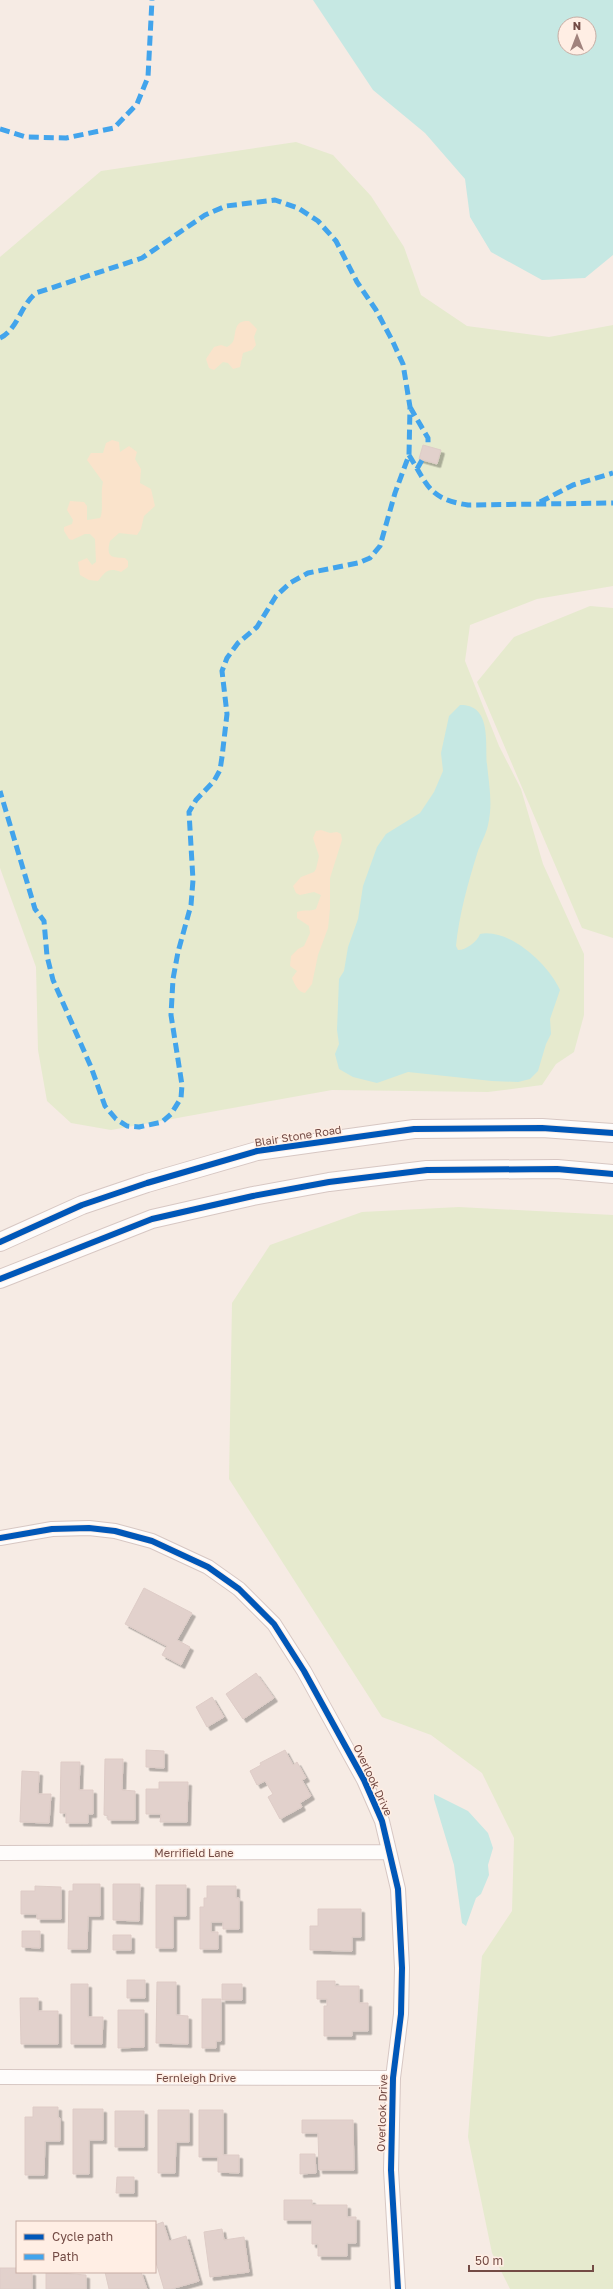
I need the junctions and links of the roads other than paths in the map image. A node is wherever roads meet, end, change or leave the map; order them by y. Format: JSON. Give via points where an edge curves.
{"nodes":[{"id":1,"x":613,"y":1133,"type":"edge"},
{"id":2,"x":613,"y":1174,"type":"edge"},
{"id":3,"x":0,"y":1242,"type":"edge"},
{"id":4,"x":0,"y":1279,"type":"edge"},
{"id":5,"x":0,"y":1538,"type":"edge"},
{"id":6,"x":388,"y":1852,"type":"junction"},
{"id":7,"x":0,"y":1853,"type":"edge"},
{"id":8,"x":0,"y":2077,"type":"edge"},
{"id":9,"x":393,"y":2078,"type":"junction"},
{"id":10,"x":398,"y":2289,"type":"edge"}],
"edges":[{"from":1,"to":3,"type":"street","name":"Blair Stone Road","via":[[542,1128],[414,1129],[257,1151],[147,1183],[82,1206]]},
{"from":2,"to":4,"type":"street","via":[[557,1169],[427,1170],[328,1182],[253,1196],[152,1220]]},
{"from":5,"to":6,"type":"street","name":"Overlook Drive","via":[[52,1530],[89,1528],[115,1531],[177,1551],[208,1567],[239,1589],[274,1624],[304,1671],[364,1780],[382,1821]]},
{"from":6,"to":7,"type":"street","name":"Merrifield Lane"},
{"from":6,"to":9,"type":"street","name":"Overlook Drive","via":[[398,1889],[402,1968],[401,2014]]},
{"from":8,"to":9,"type":"street","name":"Fernleigh Drive"},
{"from":9,"to":10,"type":"street","name":"Overlook Drive","via":[[391,2170]]}]}
